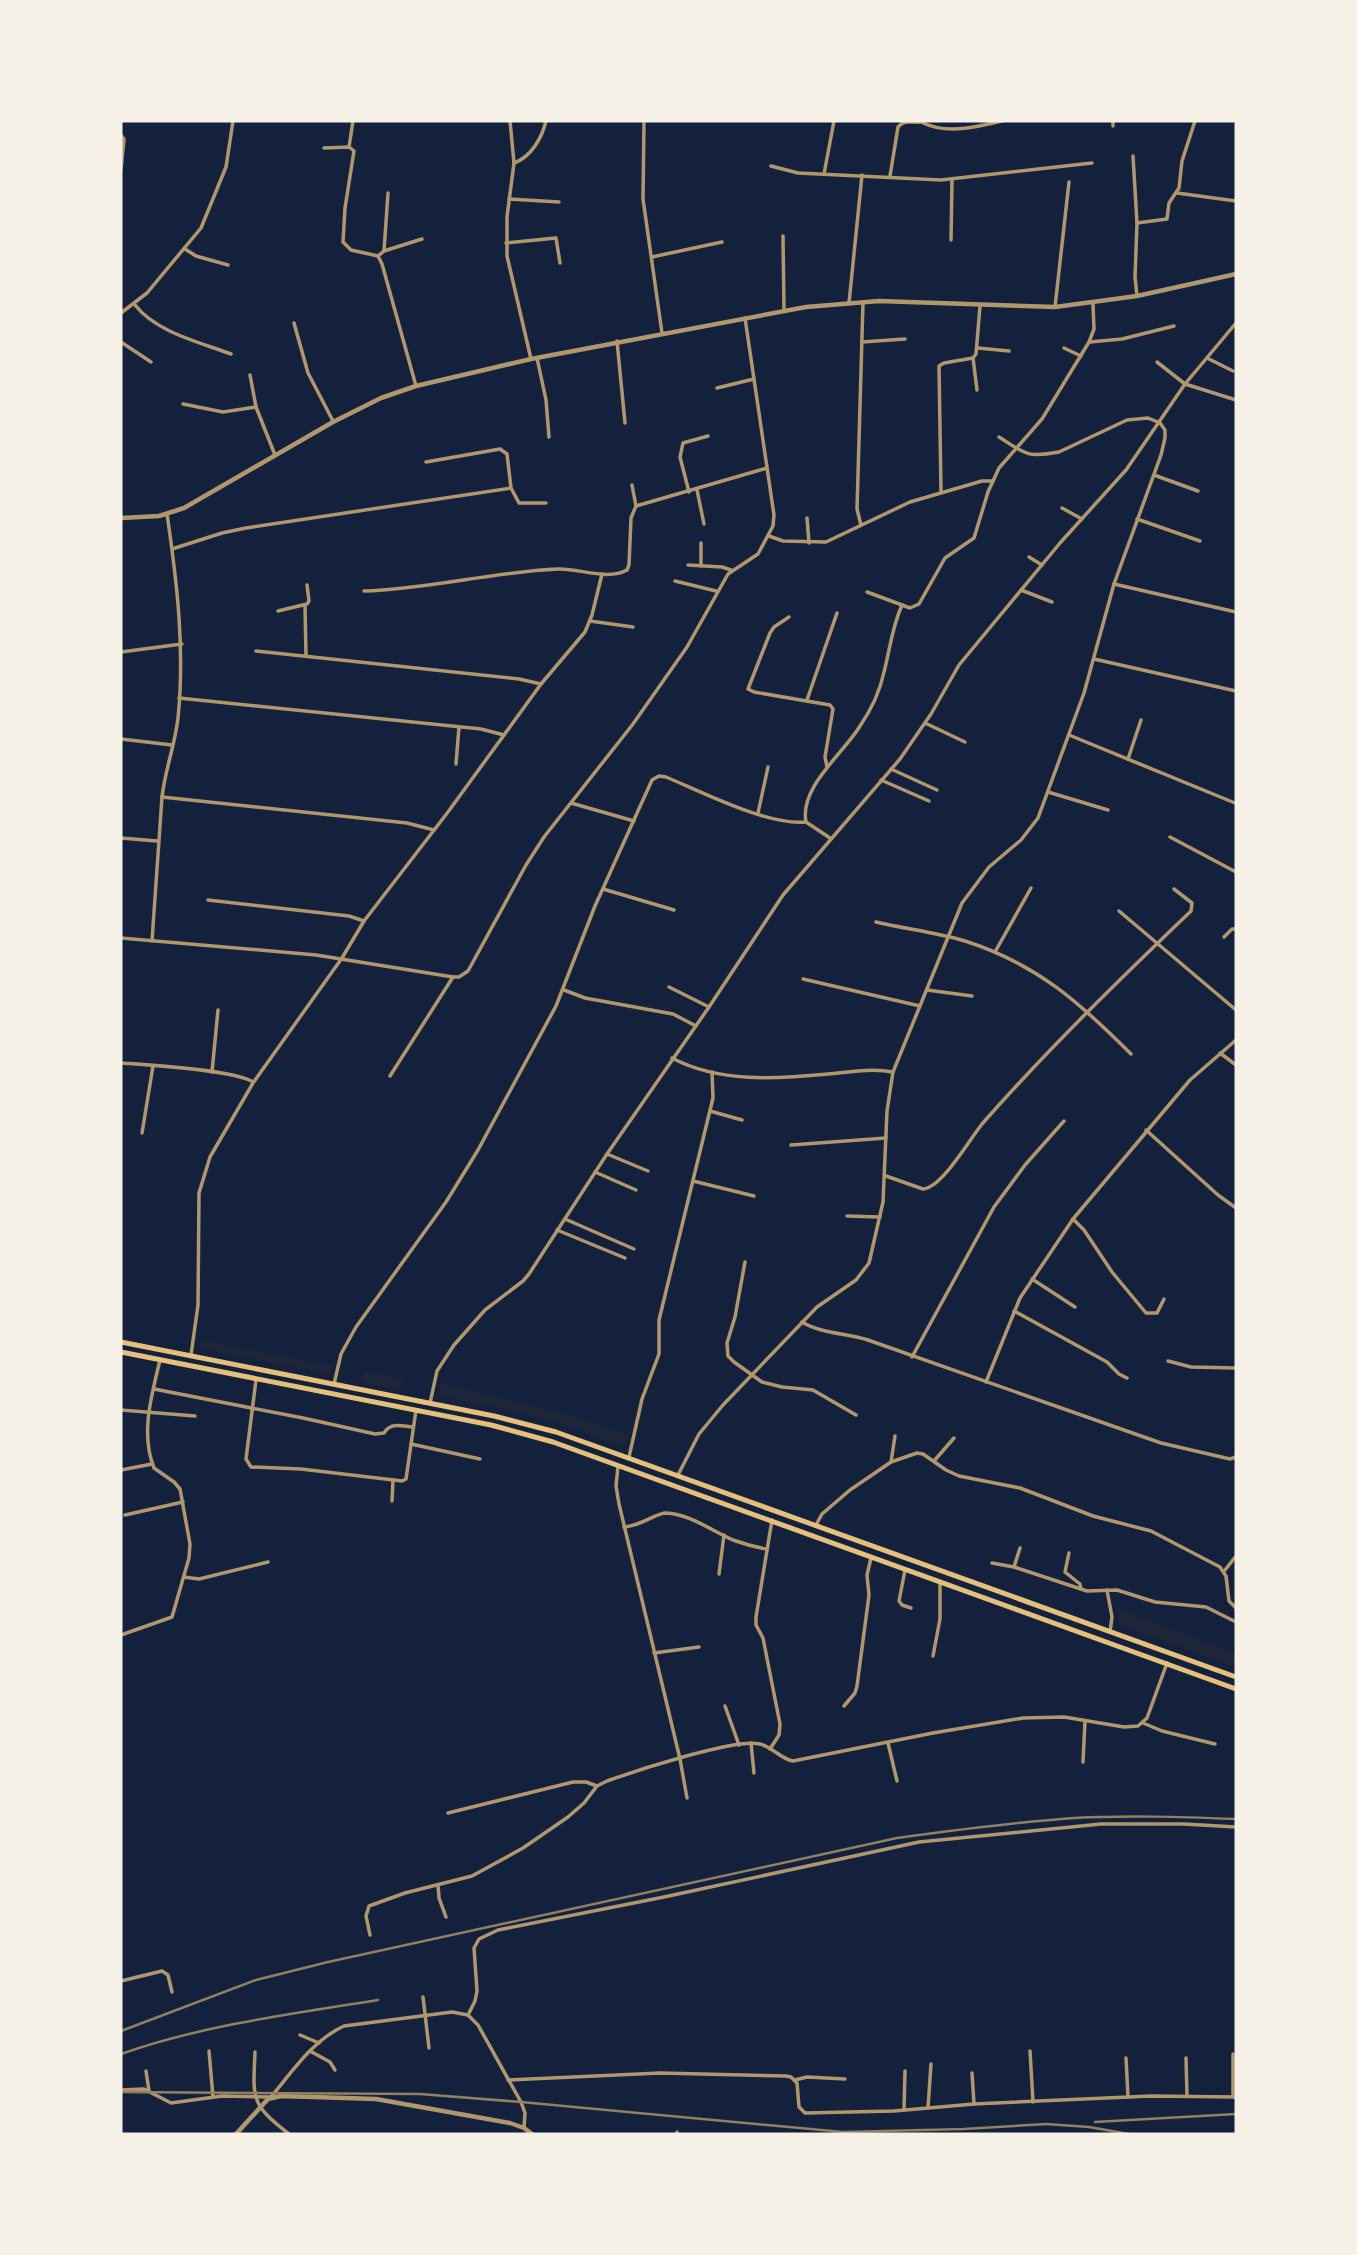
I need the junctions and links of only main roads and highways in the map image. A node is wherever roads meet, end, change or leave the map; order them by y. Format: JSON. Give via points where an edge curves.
{"nodes":[{"id":1,"x":121,"y":1342,"type":"edge"},
{"id":2,"x":121,"y":1352,"type":"edge"},
{"id":3,"x":1236,"y":1677,"type":"edge"},
{"id":4,"x":1236,"y":1689,"type":"edge"}],
"edges":[{"from":1,"to":3,"type":"highway","via":[[517,1422],[629,1457]]},
{"from":2,"to":4,"type":"highway","via":[[515,1431],[619,1464]]}]}
